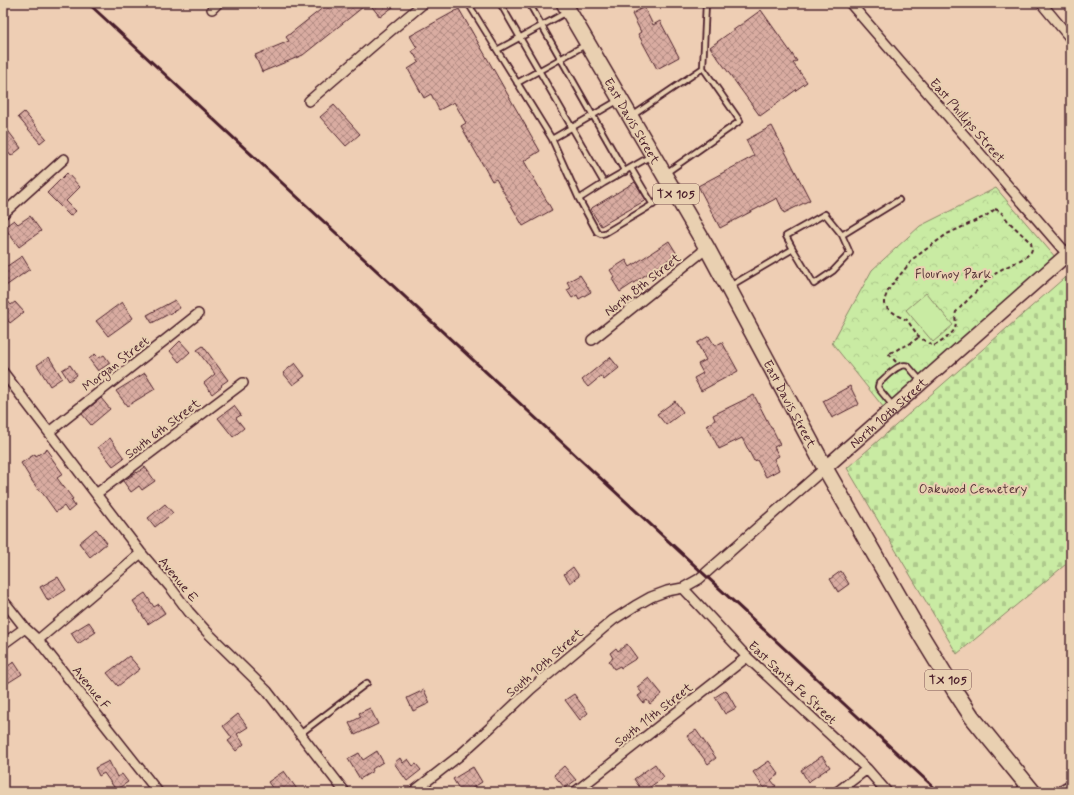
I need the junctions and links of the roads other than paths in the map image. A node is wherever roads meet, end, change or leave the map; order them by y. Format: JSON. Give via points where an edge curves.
{"nodes":[{"id":1,"x":424,"y":3,"type":"edge"},
{"id":2,"x":468,"y":3,"type":"edge"},
{"id":3,"x":500,"y":3,"type":"edge"},
{"id":4,"x":529,"y":3,"type":"edge"},
{"id":5,"x":706,"y":3,"type":"edge"},
{"id":6,"x":850,"y":3,"type":"edge"},
{"id":7,"x":1041,"y":3,"type":"edge"},
{"id":8,"x":567,"y":7,"type":"edge"},
{"id":9,"x":542,"y":26,"type":"junction"},
{"id":10,"x":520,"y":38,"type":"junction"},
{"id":11,"x":1071,"y":39,"type":"edge"},
{"id":12,"x":588,"y":44,"type":"junction"},
{"id":13,"x":497,"y":50,"type":"junction"},
{"id":14,"x":560,"y":59,"type":"junction"},
{"id":15,"x":703,"y":68,"type":"junction"},
{"id":16,"x":539,"y":70,"type":"junction"},
{"id":17,"x":517,"y":82,"type":"junction"},
{"id":18,"x":620,"y":99,"type":"junction"},
{"id":19,"x":309,"y":101,"type":"dead end"},
{"id":20,"x":593,"y":115,"type":"junction"},
{"id":21,"x":631,"y":117,"type":"junction"},
{"id":22,"x":572,"y":127,"type":"junction"},
{"id":23,"x":552,"y":139,"type":"junction"},
{"id":24,"x":653,"y":155,"type":"junction"},
{"id":25,"x":64,"y":159,"type":"dead end"},
{"id":26,"x":631,"y":168,"type":"junction"},
{"id":27,"x":625,"y":172,"type":"junction"},
{"id":28,"x":664,"y":174,"type":"junction"},
{"id":29,"x":604,"y":183,"type":"junction"},
{"id":30,"x":675,"y":192,"type":"junction"},
{"id":31,"x":579,"y":199,"type":"junction"},
{"id":32,"x":899,"y":200,"type":"dead end"},
{"id":33,"x":653,"y":205,"type":"junction"},
{"id":34,"x":3,"y":214,"type":"edge"},
{"id":35,"x":842,"y":236,"type":"junction"},
{"id":36,"x":707,"y":248,"type":"junction"},
{"id":37,"x":793,"y":250,"type":"junction"},
{"id":38,"x":1069,"y":253,"type":"edge"},
{"id":39,"x":729,"y":287,"type":"junction"},
{"id":40,"x":198,"y":314,"type":"dead end"},
{"id":41,"x":592,"y":340,"type":"dead end"},
{"id":42,"x":3,"y":372,"type":"edge"},
{"id":43,"x":922,"y":382,"type":"junction"},
{"id":44,"x":243,"y":383,"type":"dead end"},
{"id":45,"x":894,"y":407,"type":"junction"},
{"id":46,"x":49,"y":432,"type":"junction"},
{"id":47,"x":825,"y":468,"type":"junction"},
{"id":48,"x":96,"y":494,"type":"junction"},
{"id":49,"x":141,"y":553,"type":"junction"},
{"id":50,"x":706,"y":575,"type":"joint"},
{"id":51,"x":683,"y":588,"type":"junction"},
{"id":52,"x":3,"y":600,"type":"edge"},
{"id":53,"x":25,"y":628,"type":"junction"},
{"id":54,"x":38,"y":640,"type":"junction"},
{"id":55,"x":3,"y":644,"type":"edge"},
{"id":56,"x":747,"y":657,"type":"junction"},
{"id":57,"x":367,"y":683,"type":"dead end"},
{"id":58,"x":300,"y":734,"type":"junction"},
{"id":59,"x":867,"y":768,"type":"junction"},
{"id":60,"x":1071,"y":782,"type":"edge"},
{"id":61,"x":158,"y":792,"type":"edge"},
{"id":62,"x":345,"y":792,"type":"edge"},
{"id":63,"x":413,"y":792,"type":"edge"},
{"id":64,"x":575,"y":792,"type":"edge"},
{"id":65,"x":837,"y":792,"type":"edge"},
{"id":66,"x":887,"y":792,"type":"edge"},
{"id":67,"x":1032,"y":792,"type":"edge"},
{"id":68,"x":1054,"y":792,"type":"edge"}],
"edges":[{"from":1,"to":19,"type":"street"},
{"from":2,"to":13,"type":"lane"},
{"from":3,"to":10,"type":"lane"},
{"from":4,"to":9,"type":"lane"},
{"from":5,"to":15,"type":"lane"},
{"from":6,"to":38,"type":"street","name":"East Phillips Street"},
{"from":7,"to":11,"type":"street"},
{"from":8,"to":9,"type":"lane"},
{"from":8,"to":12,"type":"main road","name":"East Davis Street","number":"TX 105"},
{"from":9,"to":10,"type":"lane"},
{"from":9,"to":14,"type":"lane"},
{"from":10,"to":13,"type":"lane"},
{"from":10,"to":16,"type":"lane"},
{"from":12,"to":14,"type":"lane"},
{"from":12,"to":18,"type":"main road","name":"East Davis Street","number":"TX 105"},
{"from":13,"to":17,"type":"lane"},
{"from":14,"to":16,"type":"lane"},
{"from":14,"to":20,"type":"lane"},
{"from":15,"to":21,"type":"lane"},
{"from":15,"to":28,"type":"lane","via":[[740,121]]},
{"from":16,"to":17,"type":"lane"},
{"from":16,"to":22,"type":"lane"},
{"from":17,"to":23,"type":"lane"},
{"from":18,"to":20,"type":"lane"},
{"from":18,"to":21,"type":"main road","name":"East Davis Street","number":"TX 105"},
{"from":20,"to":22,"type":"lane"},
{"from":20,"to":27,"type":"lane"},
{"from":21,"to":24,"type":"main road","name":"East Davis Street","number":"TX 105"},
{"from":22,"to":23,"type":"lane"},
{"from":22,"to":29,"type":"lane"},
{"from":23,"to":31,"type":"lane"},
{"from":24,"to":26,"type":"lane"},
{"from":24,"to":28,"type":"main road","name":"East Davis Street","number":"TX 105"},
{"from":25,"to":34,"type":"street"},
{"from":26,"to":27,"type":"lane"},
{"from":26,"to":33,"type":"lane"},
{"from":27,"to":29,"type":"lane"},
{"from":28,"to":30,"type":"main road","name":"East Davis Street","number":"TX 105"},
{"from":29,"to":31,"type":"lane"},
{"from":30,"to":33,"type":"lane"},
{"from":30,"to":36,"type":"main road","name":"East Davis Street","number":"TX 105"},
{"from":31,"to":33,"type":"lane","via":[[597,232],[601,234]]},
{"from":32,"to":35,"type":"lane"},
{"from":35,"to":37,"type":"lane","via":[[825,214],[786,236]]},
{"from":35,"to":37,"type":"lane","via":[[850,253],[833,271],[814,284]]},
{"from":36,"to":39,"type":"main road","name":"East Davis Street","number":"TX 105"},
{"from":36,"to":41,"type":"street","name":"North 8th Street"},
{"from":37,"to":39,"type":"lane"},
{"from":38,"to":43,"type":"street","name":"North 10th Street"},
{"from":39,"to":47,"type":"main road","name":"East Davis Street","number":"TX 105"},
{"from":40,"to":46,"type":"street","name":"Morgan Street"},
{"from":42,"to":46,"type":"street","name":"Avenue E"},
{"from":43,"to":45,"type":"street","name":"North 10th Street"},
{"from":43,"to":45,"type":"lane","via":[[905,364],[879,383],[879,390]]},
{"from":44,"to":48,"type":"street","name":"South 6th Street"},
{"from":45,"to":47,"type":"street","name":"North 10th Street"},
{"from":46,"to":48,"type":"street","name":"Avenue E"},
{"from":47,"to":50,"type":"street","name":"North 10th Street"},
{"from":47,"to":67,"type":"main road","name":"East Davis Street","number":"TX 105","via":[[955,691],[972,717]]},
{"from":48,"to":49,"type":"street","name":"Avenue E"},
{"from":49,"to":54,"type":"street"},
{"from":49,"to":58,"type":"street","name":"Avenue E","via":[[208,633],[267,691]]},
{"from":50,"to":51,"type":"street","name":"South 10th Street"},
{"from":51,"to":56,"type":"street","name":"East Santa Fe Street"},
{"from":51,"to":63,"type":"street","name":"South 10th Street","via":[[651,597],[613,620],[531,688],[459,756]]},
{"from":52,"to":53,"type":"street","name":"Avenue F"},
{"from":53,"to":54,"type":"street","name":"Avenue F"},
{"from":53,"to":55,"type":"street"},
{"from":54,"to":61,"type":"street","name":"Avenue F"},
{"from":56,"to":59,"type":"street","name":"East Santa Fe Street"},
{"from":56,"to":64,"type":"street","name":"South 11th Street"},
{"from":57,"to":58,"type":"lane"},
{"from":58,"to":62,"type":"street","name":"Avenue E"},
{"from":59,"to":65,"type":"street"},
{"from":59,"to":66,"type":"street","name":"East Santa Fe Street"},
{"from":60,"to":68,"type":"lane"}]}
